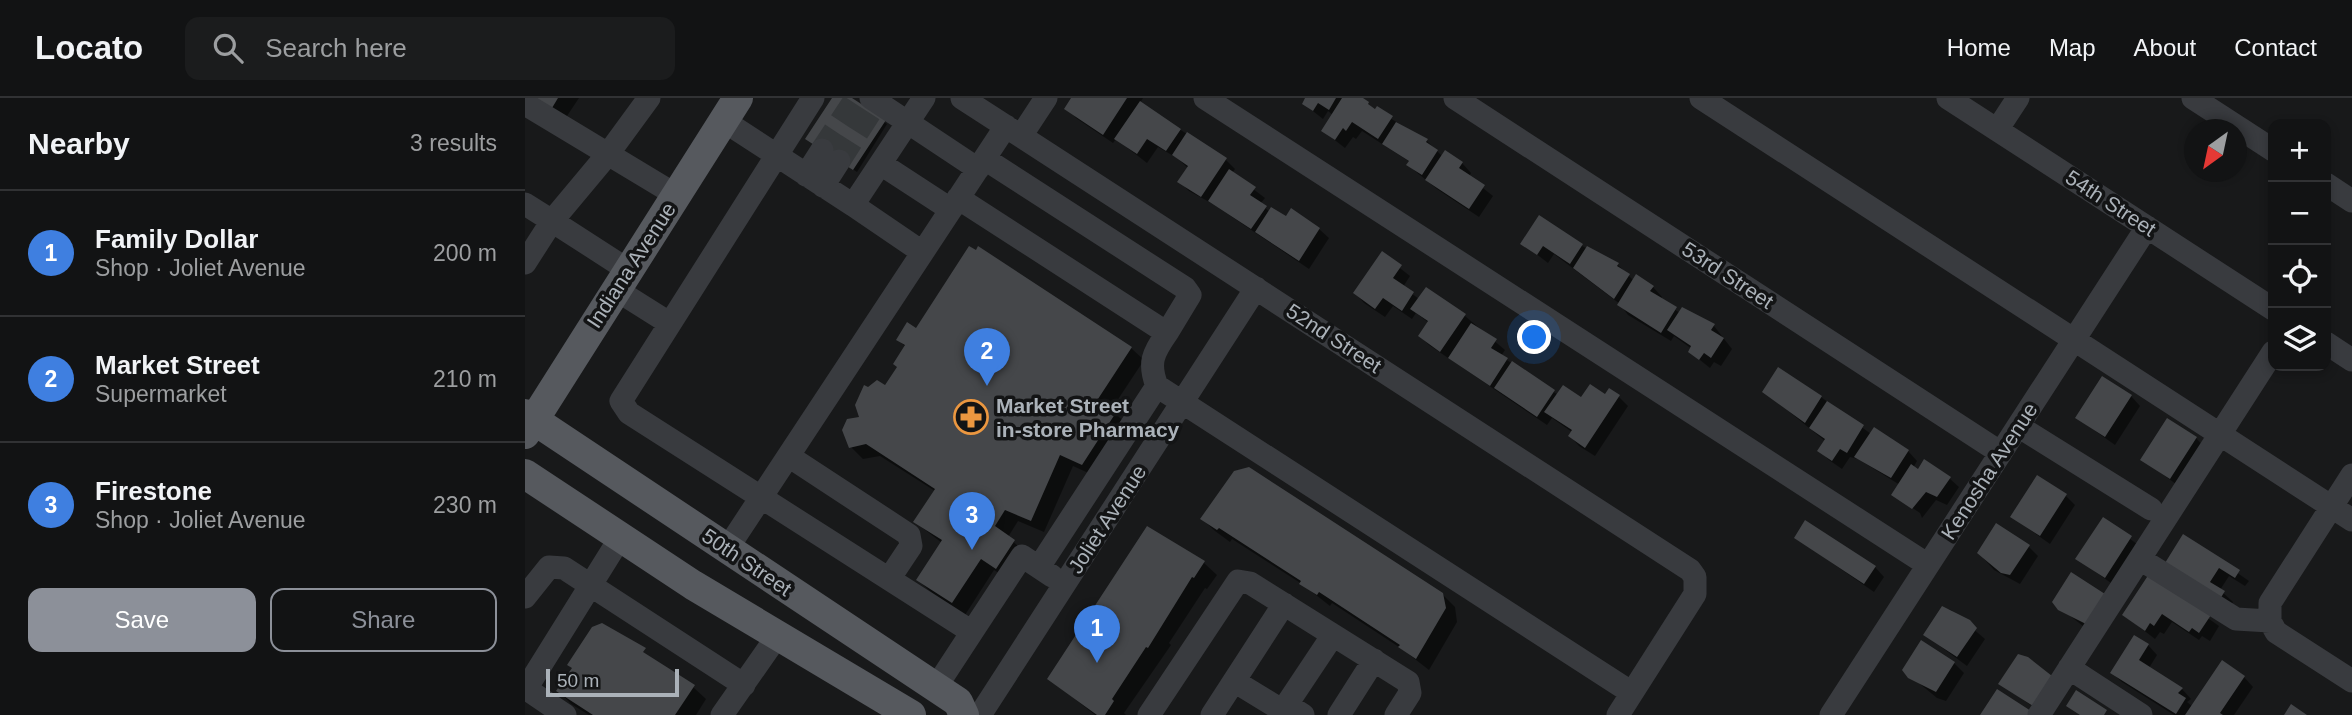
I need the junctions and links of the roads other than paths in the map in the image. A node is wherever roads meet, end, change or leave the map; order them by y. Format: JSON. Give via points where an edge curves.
{"nodes":[{"id":1,"x":649,"y":98,"type":"edge"},
{"id":2,"x":813,"y":98,"type":"edge"},
{"id":3,"x":924,"y":98,"type":"edge"},
{"id":4,"x":1046,"y":98,"type":"edge"},
{"id":5,"x":1205,"y":98,"type":"edge"},
{"id":6,"x":1455,"y":98,"type":"edge"},
{"id":7,"x":1702,"y":98,"type":"edge"},
{"id":8,"x":1948,"y":98,"type":"edge"},
{"id":9,"x":2018,"y":98,"type":"edge"},
{"id":10,"x":2193,"y":98,"type":"edge"},
{"id":11,"x":866,"y":102,"type":"edge"},
{"id":12,"x":977,"y":102,"type":"edge"},
{"id":13,"x":525,"y":104,"type":"edge"},
{"id":14,"x":731,"y":110,"type":"edge"},
{"id":15,"x":908,"y":123,"type":"junction"},
{"id":16,"x":1997,"y":130,"type":"junction"},
{"id":17,"x":1014,"y":131,"type":"junction"},
{"id":18,"x":2268,"y":147,"type":"edge"},
{"id":19,"x":608,"y":154,"type":"junction"},
{"id":20,"x":775,"y":155,"type":"junction"},
{"id":21,"x":831,"y":155,"type":"tunnel mouth"},
{"id":22,"x":881,"y":164,"type":"junction"},
{"id":23,"x":981,"y":164,"type":"junction"},
{"id":24,"x":815,"y":180,"type":"junction"},
{"id":25,"x":2331,"y":187,"type":"edge"},
{"id":26,"x":676,"y":195,"type":"junction"},
{"id":27,"x":2352,"y":201,"type":"edge"},
{"id":28,"x":525,"y":204,"type":"edge"},
{"id":29,"x":954,"y":204,"type":"junction"},
{"id":30,"x":853,"y":205,"type":"junction"},
{"id":31,"x":552,"y":221,"type":"junction"},
{"id":32,"x":2147,"y":227,"type":"junction"},
{"id":33,"x":922,"y":252,"type":"junction"},
{"id":34,"x":525,"y":262,"type":"edge"},
{"id":35,"x":622,"y":280,"type":"junction"},
{"id":36,"x":1256,"y":288,"type":"junction"},
{"id":37,"x":2271,"y":308,"type":"edge"},
{"id":38,"x":669,"y":323,"type":"junction"},
{"id":39,"x":1167,"y":333,"type":"junction"},
{"id":40,"x":2075,"y":338,"type":"junction"},
{"id":41,"x":2331,"y":346,"type":"edge"},
{"id":42,"x":2268,"y":360,"type":"edge"},
{"id":43,"x":2352,"y":360,"type":"edge"},
{"id":44,"x":1157,"y":386,"type":"junction"},
{"id":45,"x":1182,"y":403,"type":"junction"},
{"id":46,"x":528,"y":422,"type":"edge"},
{"id":47,"x":2018,"y":426,"type":"junction"},
{"id":48,"x":2221,"y":434,"type":"junction"},
{"id":49,"x":2001,"y":453,"type":"junction"},
{"id":50,"x":790,"y":457,"type":"junction"},
{"id":51,"x":525,"y":474,"type":"edge"},
{"id":52,"x":2352,"y":475,"type":"edge"},
{"id":53,"x":762,"y":499,"type":"junction"},
{"id":54,"x":2332,"y":507,"type":"junction"},
{"id":55,"x":2151,"y":509,"type":"dead end"},
{"id":56,"x":2352,"y":520,"type":"edge"},
{"id":57,"x":620,"y":538,"type":"junction"},
{"id":58,"x":727,"y":549,"type":"junction"},
{"id":59,"x":2140,"y":559,"type":"junction"},
{"id":60,"x":1928,"y":565,"type":"junction"},
{"id":61,"x":1039,"y":567,"type":"junction"},
{"id":62,"x":889,"y":579,"type":"junction"},
{"id":63,"x":1065,"y":584,"type":"junction"},
{"id":64,"x":592,"y":585,"type":"junction"},
{"id":65,"x":525,"y":597,"type":"edge"},
{"id":66,"x":1284,"y":604,"type":"junction"},
{"id":67,"x":2270,"y":621,"type":"junction"},
{"id":68,"x":972,"y":632,"type":"junction"},
{"id":69,"x":778,"y":635,"type":"junction"},
{"id":70,"x":1332,"y":635,"type":"junction"},
{"id":71,"x":1374,"y":660,"type":"junction"},
{"id":72,"x":2069,"y":668,"type":"junction"},
{"id":73,"x":1234,"y":681,"type":"junction"},
{"id":74,"x":2352,"y":681,"type":"edge"},
{"id":75,"x":744,"y":685,"type":"junction"},
{"id":76,"x":936,"y":687,"type":"junction"},
{"id":77,"x":526,"y":688,"type":"edge"},
{"id":78,"x":1632,"y":693,"type":"junction"},
{"id":79,"x":1294,"y":711,"type":"edge"},
{"id":80,"x":565,"y":715,"type":"edge"},
{"id":81,"x":722,"y":715,"type":"edge"},
{"id":82,"x":911,"y":715,"type":"edge"},
{"id":83,"x":964,"y":715,"type":"edge"},
{"id":84,"x":980,"y":715,"type":"edge"},
{"id":85,"x":1149,"y":715,"type":"edge"},
{"id":86,"x":1212,"y":715,"type":"edge"},
{"id":87,"x":1339,"y":715,"type":"edge"},
{"id":88,"x":1396,"y":715,"type":"edge"},
{"id":89,"x":1618,"y":715,"type":"edge"},
{"id":90,"x":1831,"y":715,"type":"edge"},
{"id":91,"x":2039,"y":715,"type":"edge"},
{"id":92,"x":2141,"y":715,"type":"edge"}],
"edges":[{"from":1,"to":19,"type":"street"},
{"from":2,"to":20,"type":"street"},
{"from":3,"to":15,"type":"street"},
{"from":4,"to":17,"type":"street"},
{"from":5,"to":60,"type":"street"},
{"from":6,"to":49,"type":"street","name":"53rd Street"},
{"from":7,"to":40,"type":"street"},
{"from":8,"to":16,"type":"street","name":"54th Street"},
{"from":9,"to":16,"type":"street"},
{"from":10,"to":18,"type":"street"},
{"from":11,"to":15,"type":"street"},
{"from":12,"to":17,"type":"street","name":"52nd Street"},
{"from":13,"to":19,"type":"street"},
{"from":14,"to":20,"type":"street"},
{"from":14,"to":26,"type":"main road","name":"Indiana Avenue"},
{"from":15,"to":22,"type":"street"},
{"from":15,"to":23,"type":"street"},
{"from":16,"to":32,"type":"street","name":"54th Street"},
{"from":17,"to":23,"type":"street"},
{"from":17,"to":36,"type":"street","name":"52nd Street"},
{"from":19,"to":26,"type":"street"},
{"from":19,"to":31,"type":"street"},
{"from":20,"to":24,"type":"street"},
{"from":20,"to":38,"type":"street"},
{"from":21,"to":24,"type":"street"},
{"from":22,"to":29,"type":"street"},
{"from":22,"to":30,"type":"street"},
{"from":23,"to":29,"type":"street"},
{"from":23,"to":39,"type":"street","via":[[1185,288],[1189,302]]},
{"from":24,"to":30,"type":"street"},
{"from":25,"to":27,"type":"street"},
{"from":26,"to":35,"type":"main road","name":"Indiana Avenue"},
{"from":28,"to":31,"type":"street"},
{"from":29,"to":33,"type":"street"},
{"from":29,"to":39,"type":"street"},
{"from":30,"to":33,"type":"street"},
{"from":31,"to":34,"type":"street"},
{"from":31,"to":35,"type":"street"},
{"from":32,"to":37,"type":"street","name":"54th Street"},
{"from":32,"to":40,"type":"street","name":"Kenosha Avenue"},
{"from":33,"to":50,"type":"street"},
{"from":35,"to":38,"type":"street"},
{"from":35,"to":46,"type":"main road","name":"Indiana Avenue"},
{"from":36,"to":45,"type":"street","name":"Joliet Avenue"},
{"from":36,"to":78,"type":"street","name":"52nd Street","via":[[1690,569],[1696,594]]},
{"from":38,"to":53,"type":"street","via":[[625,392],[624,408]]},
{"from":39,"to":44,"type":"street","via":[[1152,355],[1151,372]]},
{"from":40,"to":47,"type":"street","name":"Kenosha Avenue"},
{"from":40,"to":48,"type":"street"},
{"from":41,"to":43,"type":"street"},
{"from":42,"to":48,"type":"street"},
{"from":44,"to":45,"type":"street"},
{"from":44,"to":61,"type":"street"},
{"from":45,"to":63,"type":"street","name":"Joliet Avenue"},
{"from":45,"to":78,"type":"street"},
{"from":46,"to":58,"type":"main road","name":"50th Street"},
{"from":47,"to":49,"type":"street","name":"Kenosha Avenue"},
{"from":47,"to":55,"type":"street"},
{"from":48,"to":54,"type":"street"},
{"from":48,"to":59,"type":"street"},
{"from":49,"to":60,"type":"street","name":"Kenosha Avenue"},
{"from":50,"to":53,"type":"street"},
{"from":50,"to":62,"type":"street","via":[[909,535],[911,546]]},
{"from":51,"to":57,"type":"main road"},
{"from":52,"to":54,"type":"street"},
{"from":53,"to":58,"type":"street"},
{"from":53,"to":62,"type":"street"},
{"from":54,"to":56,"type":"street"},
{"from":54,"to":67,"type":"street","via":[[2270,603]]},
{"from":57,"to":64,"type":"street"},
{"from":57,"to":69,"type":"main road"},
{"from":58,"to":76,"type":"main road","name":"50th Street"},
{"from":59,"to":67,"type":"street","via":[[2236,619]]},
{"from":59,"to":72,"type":"street"},
{"from":60,"to":90,"type":"street","name":"Kenosha Avenue"},
{"from":61,"to":63,"type":"street"},
{"from":61,"to":68,"type":"street","via":[[1022,556]]},
{"from":62,"to":68,"type":"street"},
{"from":63,"to":84,"type":"street","name":"Joliet Avenue"},
{"from":64,"to":65,"type":"street","via":[[556,566],[543,572]]},
{"from":64,"to":75,"type":"street"},
{"from":64,"to":77,"type":"street"},
{"from":66,"to":70,"type":"street"},
{"from":66,"to":73,"type":"street"},
{"from":66,"to":85,"type":"street","via":[[1250,583],[1238,581]]},
{"from":67,"to":74,"type":"street","via":[[2276,632]]},
{"from":68,"to":76,"type":"street"},
{"from":69,"to":75,"type":"street"},
{"from":69,"to":82,"type":"main road"},
{"from":70,"to":71,"type":"street"},
{"from":70,"to":79,"type":"street"},
{"from":71,"to":87,"type":"street"},
{"from":71,"to":88,"type":"street","via":[[1412,687]]},
{"from":72,"to":91,"type":"street"},
{"from":72,"to":92,"type":"street"},
{"from":73,"to":79,"type":"street","via":[[1275,706]]},
{"from":73,"to":86,"type":"street"},
{"from":75,"to":81,"type":"street"},
{"from":76,"to":83,"type":"main road","name":"50th Street","via":[[958,702]]},
{"from":77,"to":80,"type":"street"},
{"from":78,"to":89,"type":"street"}]}
